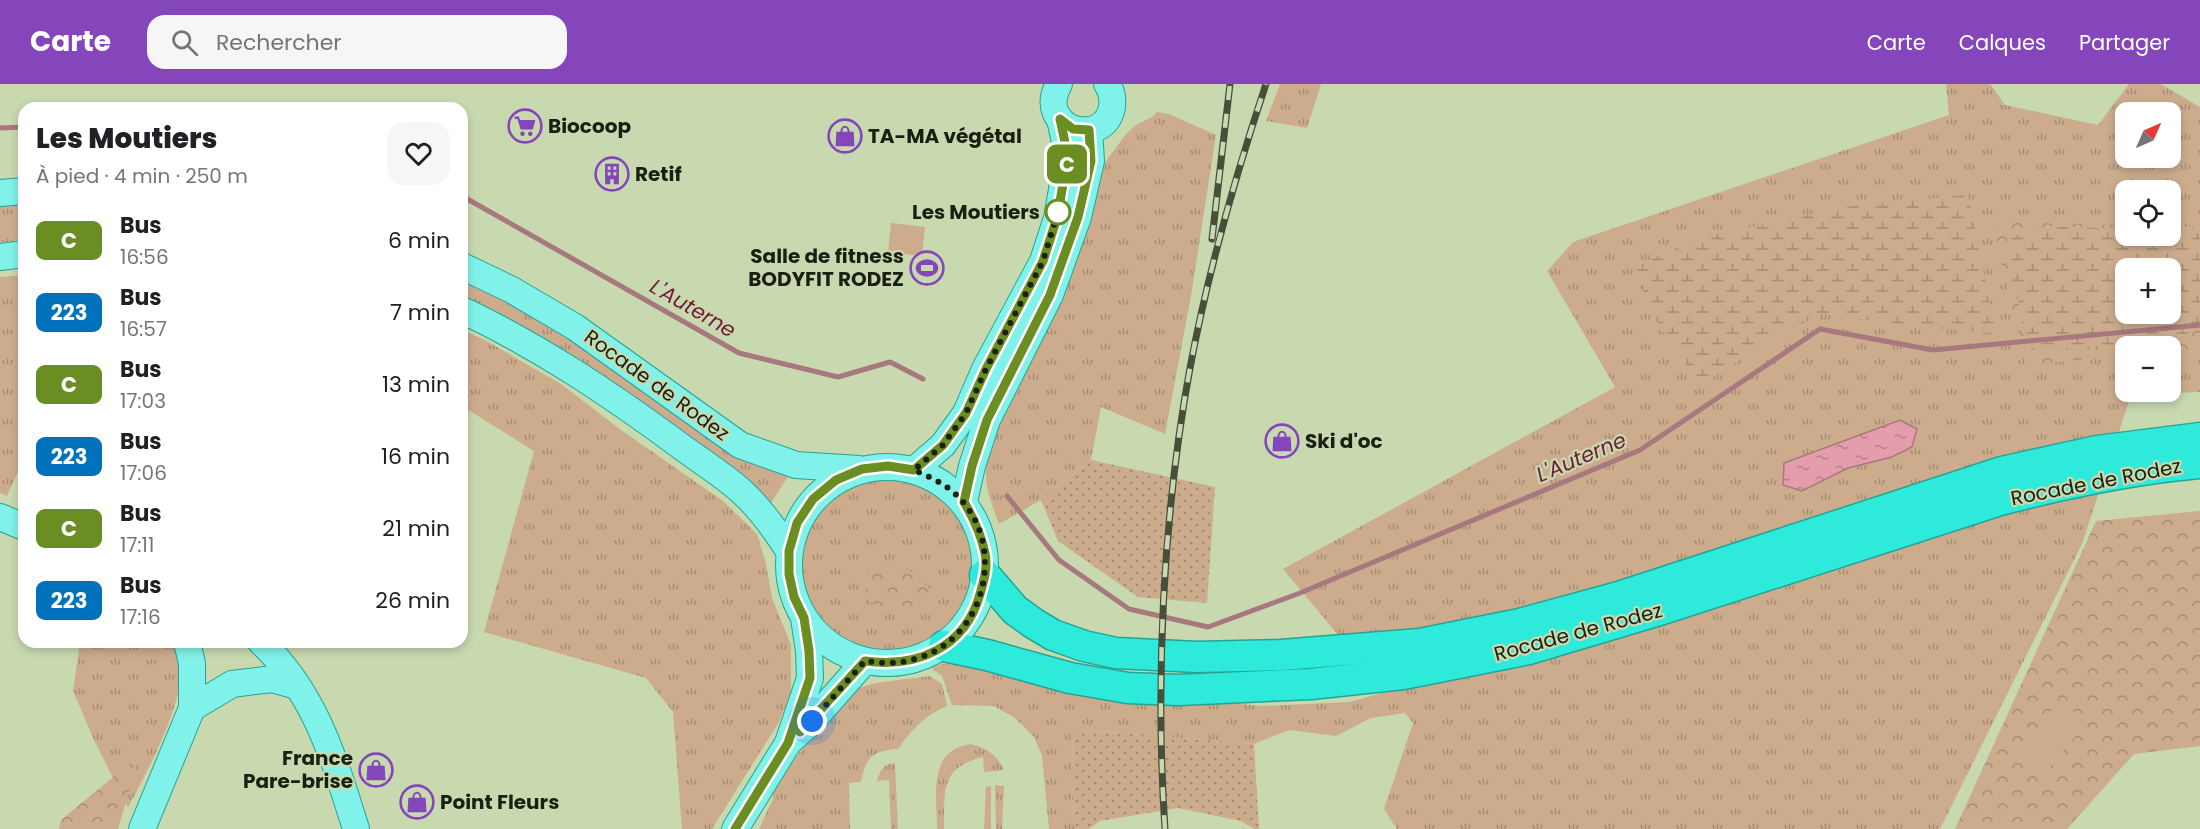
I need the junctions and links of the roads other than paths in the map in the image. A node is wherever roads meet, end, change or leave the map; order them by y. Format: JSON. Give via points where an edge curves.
{"nodes":[{"id":1,"x":1059,"y":84,"type":"edge"},
{"id":2,"x":1107,"y":84,"type":"edge"},
{"id":3,"x":1060,"y":119,"type":"junction"},
{"id":4,"x":1089,"y":130,"type":"junction"},
{"id":5,"x":18,"y":192,"type":"edge"},
{"id":6,"x":0,"y":193,"type":"edge"},
{"id":7,"x":18,"y":255,"type":"edge"},
{"id":8,"x":0,"y":257,"type":"edge"},
{"id":9,"x":468,"y":269,"type":"edge"},
{"id":10,"x":468,"y":313,"type":"edge"},
{"id":11,"x":2200,"y":438,"type":"edge"},
{"id":12,"x":2200,"y":464,"type":"edge"},
{"id":13,"x":862,"y":469,"type":"junction"},
{"id":14,"x":914,"y":470,"type":"junction"},
{"id":15,"x":964,"y":502,"type":"junction"},
{"id":16,"x":2066,"y":504,"type":"dead end"},
{"id":17,"x":0,"y":507,"type":"edge"},
{"id":18,"x":18,"y":514,"type":"edge"},
{"id":19,"x":0,"y":517,"type":"edge"},
{"id":20,"x":18,"y":524,"type":"edge"},
{"id":21,"x":789,"y":551,"type":"junction"},
{"id":22,"x":986,"y":575,"type":"junction"},
{"id":23,"x":1653,"y":612,"type":"junction"},
{"id":24,"x":804,"y":618,"type":"junction"},
{"id":25,"x":944,"y":646,"type":"junction"},
{"id":26,"x":188,"y":648,"type":"edge"},
{"id":27,"x":267,"y":648,"type":"edge"},
{"id":28,"x":865,"y":661,"type":"junction"},
{"id":29,"x":297,"y":686,"type":"junction"},
{"id":30,"x":192,"y":708,"type":"junction"},
{"id":31,"x":788,"y":743,"type":"junction"},
{"id":32,"x":142,"y":829,"type":"edge"},
{"id":33,"x":356,"y":829,"type":"edge"},
{"id":34,"x":735,"y":829,"type":"edge"}],
"edges":[{"from":1,"to":3,"type":"main road","via":[[1053,102]]},
{"from":2,"to":4,"type":"main road","via":[[1112,95],[1111,112],[1102,124]]},
{"from":3,"to":4,"type":"main road","via":[[1073,129]]},
{"from":3,"to":14,"type":"main road","via":[[1068,156],[1057,218],[1043,261],[966,413],[943,445]]},
{"from":4,"to":15,"type":"main road","via":[[1091,161],[1078,217],[1050,295],[987,420]]},
{"from":5,"to":6,"type":"main road"},
{"from":7,"to":8,"type":"main road"},
{"from":9,"to":13,"type":"main road","name":"Rocade de Rodez","via":[[575,327],[740,445],[796,465]]},
{"from":10,"to":21,"type":"main road","name":"Rocade de Rodez","via":[[570,369],[740,490],[768,520]]},
{"from":11,"to":22,"type":"highway","name":"Rocade de Rodez","via":[[2097,451],[2002,472],[1619,597],[1520,624],[1420,644],[1281,655],[1116,654],[1053,635],[1016,610]]},
{"from":12,"to":23,"type":"highway","name":"Rocade de Rodez","via":[[2057,485],[2000,500]]},
{"from":13,"to":14,"type":"main road","via":[[888,466]]},
{"from":13,"to":21,"type":"main road","via":[[836,480],[813,499],[797,523]]},
{"from":14,"to":15,"type":"main road","via":[[941,482]]},
{"from":15,"to":22,"type":"main road","via":[[978,527],[986,555]]},
{"from":16,"to":23,"type":"highway","via":[[1889,551],[1701,609]]},
{"from":17,"to":18,"type":"main road"},
{"from":19,"to":20,"type":"main road"},
{"from":21,"to":24,"type":"main road","via":[[794,597]]},
{"from":22,"to":25,"type":"main road","via":[[976,608]]},
{"from":23,"to":25,"type":"highway","name":"Rocade de Rodez","via":[[1529,649],[1403,674],[1311,684],[1178,690],[1128,688],[1070,678]]},
{"from":24,"to":28,"type":"main road","via":[[820,637],[841,652]]},
{"from":24,"to":31,"type":"main road","via":[[810,678]]},
{"from":25,"to":28,"type":"main road","via":[[906,662]]},
{"from":26,"to":30,"type":"main road"},
{"from":27,"to":29,"type":"main road"},
{"from":28,"to":31,"type":"main road"},
{"from":29,"to":30,"type":"main road","via":[[272,679],[232,684]]},
{"from":29,"to":33,"type":"main road","via":[[314,712],[334,759]]},
{"from":30,"to":32,"type":"main road"},
{"from":31,"to":34,"type":"main road"}]}
